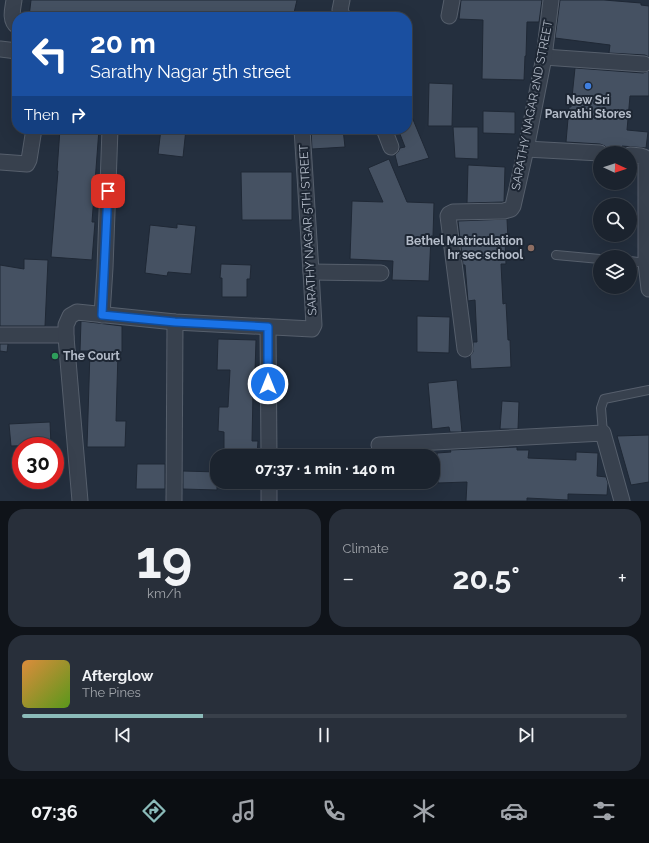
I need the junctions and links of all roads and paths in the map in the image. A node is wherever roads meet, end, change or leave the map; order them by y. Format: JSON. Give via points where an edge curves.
{"nodes":[{"id":1,"x":14,"y":0,"type":"edge"},
{"id":2,"x":342,"y":0,"type":"edge"},
{"id":3,"x":452,"y":0,"type":"edge"},
{"id":4,"x":551,"y":0,"type":"edge"},
{"id":5,"x":13,"y":12,"type":"edge"},
{"id":6,"x":341,"y":12,"type":"edge"},
{"id":7,"x":449,"y":16,"type":"dead end"},
{"id":8,"x":0,"y":49,"type":"edge"},
{"id":9,"x":12,"y":50,"type":"edge"},
{"id":10,"x":544,"y":57,"type":"junction"},
{"id":11,"x":644,"y":64,"type":"dead end"},
{"id":12,"x":33,"y":134,"type":"edge"},
{"id":13,"x":110,"y":134,"type":"edge"},
{"id":14,"x":302,"y":134,"type":"edge"},
{"id":15,"x":386,"y":134,"type":"edge"},
{"id":16,"x":391,"y":146,"type":"dead end"},
{"id":17,"x":526,"y":149,"type":"junction"},
{"id":18,"x":593,"y":153,"type":"edge"},
{"id":19,"x":637,"y":156,"type":"edge"},
{"id":20,"x":0,"y":162,"type":"edge"},
{"id":21,"x":556,"y":255,"type":"dead end"},
{"id":22,"x":593,"y":258,"type":"edge"},
{"id":23,"x":637,"y":262,"type":"edge"},
{"id":24,"x":646,"y":263,"type":"junction"},
{"id":25,"x":311,"y":272,"type":"junction"},
{"id":26,"x":381,"y":273,"type":"dead end"},
{"id":27,"x":649,"y":289,"type":"edge"},
{"id":28,"x":102,"y":315,"type":"junction"},
{"id":29,"x":175,"y":322,"type":"junction"},
{"id":30,"x":268,"y":327,"type":"junction"},
{"id":31,"x":0,"y":335,"type":"edge"},
{"id":32,"x":66,"y":337,"type":"junction"},
{"id":33,"x":465,"y":350,"type":"dead end"},
{"id":34,"x":649,"y":390,"type":"edge"},
{"id":35,"x":603,"y":432,"type":"junction"},
{"id":36,"x":380,"y":445,"type":"dead end"},
{"id":37,"x":269,"y":449,"type":"edge"},
{"id":38,"x":269,"y":489,"type":"edge"},
{"id":39,"x":80,"y":501,"type":"edge"},
{"id":40,"x":174,"y":501,"type":"edge"},
{"id":41,"x":269,"y":501,"type":"edge"},
{"id":42,"x":622,"y":501,"type":"edge"}],
"edges":[{"from":1,"to":5,"type":"street"},
{"from":2,"to":6,"type":"street"},
{"from":3,"to":7,"type":"street"},
{"from":4,"to":10,"type":"street","name":"SARATHY NAGAR 2ND STREET"},
{"from":8,"to":9,"type":"street"},
{"from":10,"to":11,"type":"street"},
{"from":10,"to":17,"type":"street","name":"SARATHY NAGAR 2ND STREET"},
{"from":12,"to":20,"type":"street","via":[[30,160],[27,164]]},
{"from":13,"to":28,"type":"street"},
{"from":14,"to":25,"type":"street","name":"SARATHY NAGAR 5TH STREET"},
{"from":15,"to":16,"type":"street"},
{"from":17,"to":18,"type":"street"},
{"from":17,"to":33,"type":"street","name":"SARATHY NAGAR 2ND STREET","via":[[511,209],[453,212],[448,216]]},
{"from":19,"to":24,"type":"street","via":[[646,161]]},
{"from":21,"to":22,"type":"lane"},
{"from":23,"to":24,"type":"lane"},
{"from":24,"to":27,"type":"street"},
{"from":25,"to":26,"type":"street"},
{"from":25,"to":30,"type":"street","name":"SARATHY NAGAR 5TH STREET","via":[[314,325],[312,329]]},
{"from":28,"to":29,"type":"street","name":"SARATHY NAGAR 5TH STREET"},
{"from":28,"to":32,"type":"street","name":"SARATHY NAGAR 5TH STREET","via":[[77,312],[70,316],[66,325]]},
{"from":29,"to":30,"type":"street","name":"SARATHY NAGAR 5TH STREET"},
{"from":29,"to":40,"type":"street"},
{"from":30,"to":37,"type":"street"},
{"from":31,"to":32,"type":"street"},
{"from":32,"to":39,"type":"street","name":"SARATHY NAGAR 5TH STREET"},
{"from":34,"to":35,"type":"lane","via":[[604,399],[601,408]]},
{"from":35,"to":36,"type":"street"},
{"from":35,"to":42,"type":"street"},
{"from":38,"to":41,"type":"street"}]}
